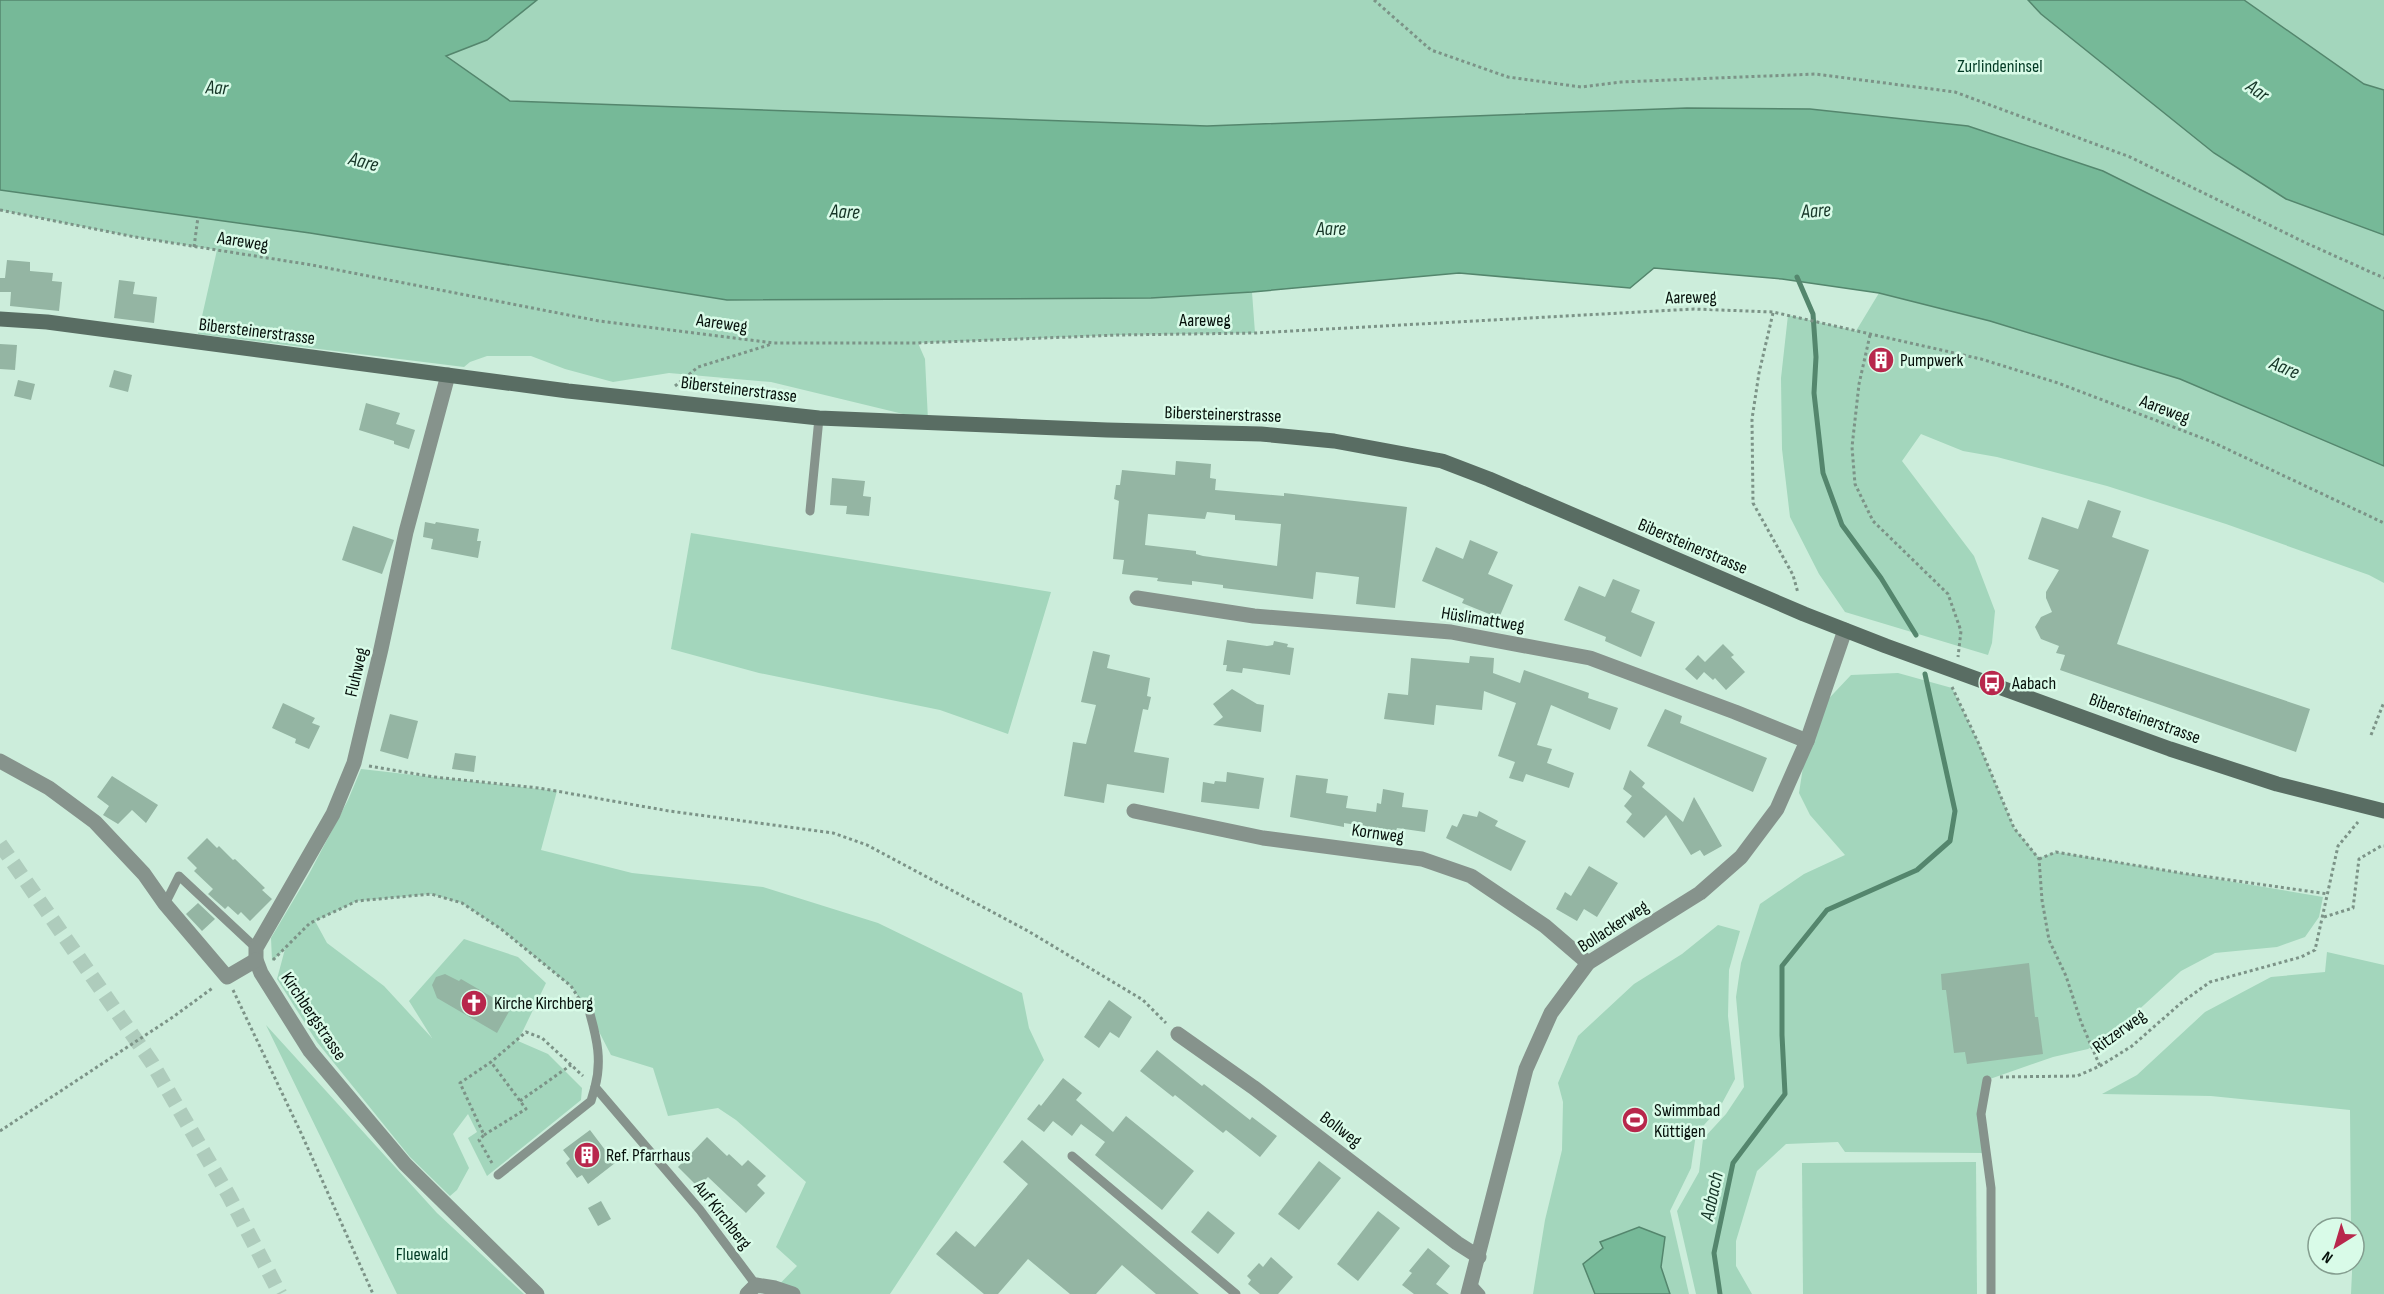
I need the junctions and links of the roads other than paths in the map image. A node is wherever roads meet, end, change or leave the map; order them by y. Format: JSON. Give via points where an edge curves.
{"nodes":[{"id":1,"x":0,"y":319,"type":"edge"},
{"id":2,"x":448,"y":375,"type":"junction"},
{"id":3,"x":819,"y":418,"type":"junction"},
{"id":4,"x":810,"y":511,"type":"dead end"},
{"id":5,"x":1137,"y":598,"type":"dead end"},
{"id":6,"x":1845,"y":630,"type":"junction"},
{"id":7,"x":1807,"y":741,"type":"junction"},
{"id":8,"x":0,"y":761,"type":"edge"},
{"id":9,"x":1134,"y":811,"type":"dead end"},
{"id":10,"x":2384,"y":811,"type":"edge"},
{"id":11,"x":165,"y":904,"type":"junction"},
{"id":12,"x":258,"y":960,"type":"junction"},
{"id":13,"x":1588,"y":963,"type":"junction"},
{"id":14,"x":590,"y":1014,"type":"road end"},
{"id":15,"x":1178,"y":1034,"type":"road end"},
{"id":16,"x":1987,"y":1080,"type":"road end"},
{"id":17,"x":595,"y":1087,"type":"junction"},
{"id":18,"x":1072,"y":1156,"type":"dead end"},
{"id":19,"x":498,"y":1175,"type":"road end"},
{"id":20,"x":1479,"y":1257,"type":"junction"},
{"id":21,"x":752,"y":1289,"type":"edge"},
{"id":22,"x":1474,"y":1291,"type":"edge"},
{"id":23,"x":537,"y":1294,"type":"edge"},
{"id":24,"x":793,"y":1294,"type":"edge"},
{"id":25,"x":1236,"y":1294,"type":"edge"},
{"id":26,"x":1991,"y":1294,"type":"edge"}],
"edges":[{"from":1,"to":2,"type":"main road","name":"Bibersteinerstrasse"},
{"from":2,"to":3,"type":"main road","name":"Bibersteinerstrasse"},
{"from":2,"to":12,"type":"street","name":"Fluhweg","via":[[406,532],[354,763],[333,814]]},
{"from":3,"to":4,"type":"lane"},
{"from":3,"to":6,"type":"main road","name":"Bibersteinerstrasse","via":[[1261,434],[1334,441],[1442,461]]},
{"from":5,"to":7,"type":"street","name":"Hüslimattweg","via":[[1254,616],[1451,632],[1590,658]]},
{"from":6,"to":7,"type":"street","name":"Bollackerweg"},
{"from":6,"to":10,"type":"main road","name":"Bibersteinerstrasse","via":[[2170,749],[2277,784]]},
{"from":7,"to":13,"type":"street","name":"Bollackerweg","via":[[1777,808],[1742,857],[1700,892]]},
{"from":8,"to":11,"type":"street","via":[[49,788],[95,822],[144,874]]},
{"from":9,"to":13,"type":"street","name":"Kornweg","via":[[1263,838],[1422,859],[1471,876],[1545,926]]},
{"from":11,"to":12,"type":"street","via":[[227,977]]},
{"from":11,"to":12,"type":"lane","via":[[179,876]]},
{"from":12,"to":23,"type":"street","name":"Kirchbergstrasse","via":[[310,1052],[398,1155]]},
{"from":13,"to":20,"type":"street","name":"Bollackerweg","via":[[1551,1013],[1526,1069]]},
{"from":14,"to":17,"type":"lane","via":[[599,1046]]},
{"from":15,"to":20,"type":"street","name":"Bollweg"},
{"from":16,"to":26,"type":"lane","via":[[1981,1114],[1991,1188]]},
{"from":17,"to":19,"type":"lane","via":[[591,1101]]},
{"from":17,"to":21,"type":"lane","name":"Auf Kirchberg","via":[[700,1210]]},
{"from":18,"to":25,"type":"lane"},
{"from":20,"to":22,"type":"street","name":"Bollackerweg"},
{"from":21,"to":24,"type":"street","via":[[775,1288]]}]}
